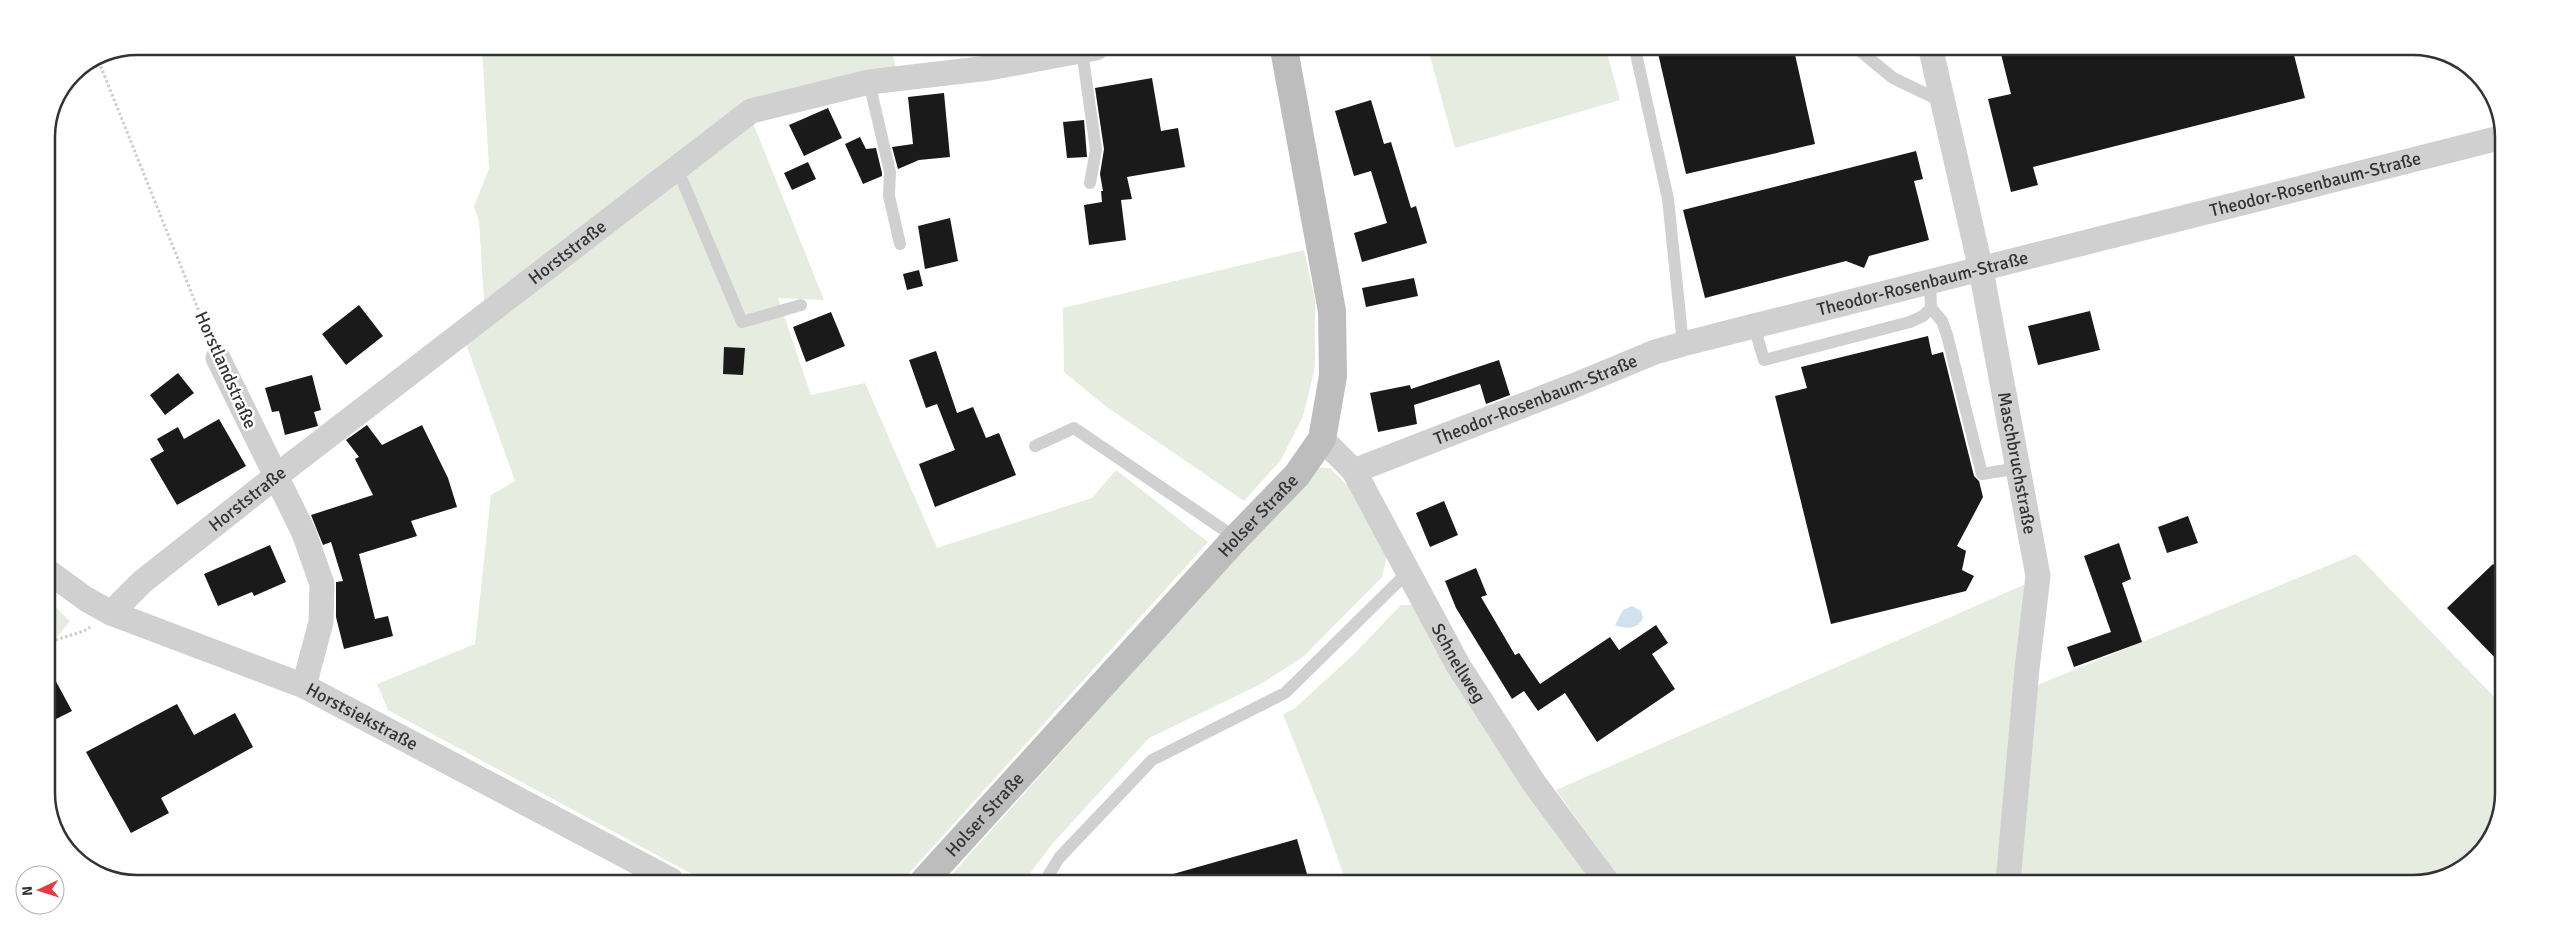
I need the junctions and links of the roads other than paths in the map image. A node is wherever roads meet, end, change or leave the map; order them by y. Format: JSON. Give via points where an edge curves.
{"nodes":[{"id":1,"x":1061,"y":55,"type":"edge"},
{"id":2,"x":1089,"y":55,"type":"edge"},
{"id":3,"x":1285,"y":55,"type":"edge"},
{"id":4,"x":1636,"y":55,"type":"edge"},
{"id":5,"x":1865,"y":55,"type":"edge"},
{"id":6,"x":1932,"y":55,"type":"edge"},
{"id":7,"x":869,"y":82,"type":"junction"},
{"id":8,"x":1943,"y":102,"type":"junction"},
{"id":9,"x":2495,"y":139,"type":"edge"},
{"id":10,"x":677,"y":168,"type":"junction"},
{"id":11,"x":1090,"y":183,"type":"dead end"},
{"id":12,"x":900,"y":244,"type":"dead end"},
{"id":13,"x":1981,"y":270,"type":"junction"},
{"id":14,"x":1930,"y":282,"type":"junction"},
{"id":15,"x":801,"y":305,"type":"dead end"},
{"id":16,"x":1930,"y":308,"type":"junction"},
{"id":17,"x":1754,"y":326,"type":"junction"},
{"id":18,"x":1683,"y":344,"type":"junction"},
{"id":19,"x":218,"y":358,"type":"road end"},
{"id":20,"x":1322,"y":439,"type":"junction"},
{"id":21,"x":1036,"y":446,"type":"dead end"},
{"id":22,"x":2019,"y":468,"type":"junction"},
{"id":23,"x":1354,"y":472,"type":"junction"},
{"id":24,"x":275,"y":477,"type":"junction"},
{"id":25,"x":1236,"y":538,"type":"junction"},
{"id":26,"x":1409,"y":571,"type":"junction"},
{"id":27,"x":55,"y":577,"type":"edge"},
{"id":28,"x":112,"y":613,"type":"junction"},
{"id":29,"x":304,"y":686,"type":"junction"},
{"id":30,"x":662,"y":875,"type":"edge"},
{"id":31,"x":929,"y":875,"type":"edge"},
{"id":32,"x":1049,"y":875,"type":"edge"},
{"id":33,"x":1602,"y":875,"type":"edge"},
{"id":34,"x":2009,"y":875,"type":"edge"}],
"edges":[{"from":1,"to":7,"type":"street","name":"Horststraße","via":[[988,68]]},
{"from":2,"to":11,"type":"lane","via":[[1096,150]]},
{"from":3,"to":20,"type":"main road","name":"Holser Straße","via":[[1332,311],[1333,376]]},
{"from":4,"to":18,"type":"lane","via":[[1668,199]]},
{"from":5,"to":8,"type":"lane","via":[[1893,78]]},
{"from":6,"to":8,"type":"street","name":"Maschbruchstraße"},
{"from":7,"to":10,"type":"street","name":"Horststraße","via":[[751,111]]},
{"from":7,"to":12,"type":"lane","via":[[890,172],[889,196]]},
{"from":8,"to":13,"type":"street","name":"Maschbruchstraße"},
{"from":9,"to":13,"type":"street","name":"Theodor-Rosenbaum-Straße"},
{"from":10,"to":15,"type":"lane","via":[[742,322]]},
{"from":10,"to":24,"type":"street","name":"Horststraße"},
{"from":13,"to":14,"type":"street","name":"Theodor-Rosenbaum-Straße"},
{"from":13,"to":22,"type":"street","name":"Maschbruchstraße"},
{"from":14,"to":16,"type":"lane"},
{"from":14,"to":17,"type":"street","name":"Theodor-Rosenbaum-Straße"},
{"from":16,"to":17,"type":"lane","via":[[1923,316],[1910,322],[1764,360]]},
{"from":16,"to":22,"type":"lane","via":[[1942,321],[1947,335],[1982,474]]},
{"from":17,"to":18,"type":"street","name":"Theodor-Rosenbaum-Straße"},
{"from":18,"to":23,"type":"street","name":"Theodor-Rosenbaum-Straße","via":[[1655,352]]},
{"from":19,"to":24,"type":"street","name":"Horstlandstraße"},
{"from":20,"to":23,"type":"street","name":"Schnellweg"},
{"from":20,"to":25,"type":"main road","name":"Holser Straße","via":[[1297,475]]},
{"from":21,"to":25,"type":"lane","via":[[1074,428]]},
{"from":22,"to":34,"type":"street","name":"Maschbruchstraße","via":[[2038,576]]},
{"from":23,"to":26,"type":"street","name":"Schnellweg"},
{"from":24,"to":28,"type":"street","name":"Horststraße","via":[[142,582]]},
{"from":24,"to":29,"type":"street","name":"Horstlandstraße","via":[[304,533],[322,584],[321,622]]},
{"from":25,"to":31,"type":"main road","name":"Holser Straße"},
{"from":26,"to":32,"type":"lane","via":[[1285,693],[1152,760],[1059,858]]},
{"from":26,"to":33,"type":"street","name":"Schnellweg","via":[[1458,666],[1534,783]]},
{"from":27,"to":28,"type":"street","name":"Horstsiekstraße","via":[[86,600]]},
{"from":28,"to":29,"type":"street","name":"Horstsiekstraße"},
{"from":29,"to":30,"type":"street","name":"Horstsiekstraße"}]}
